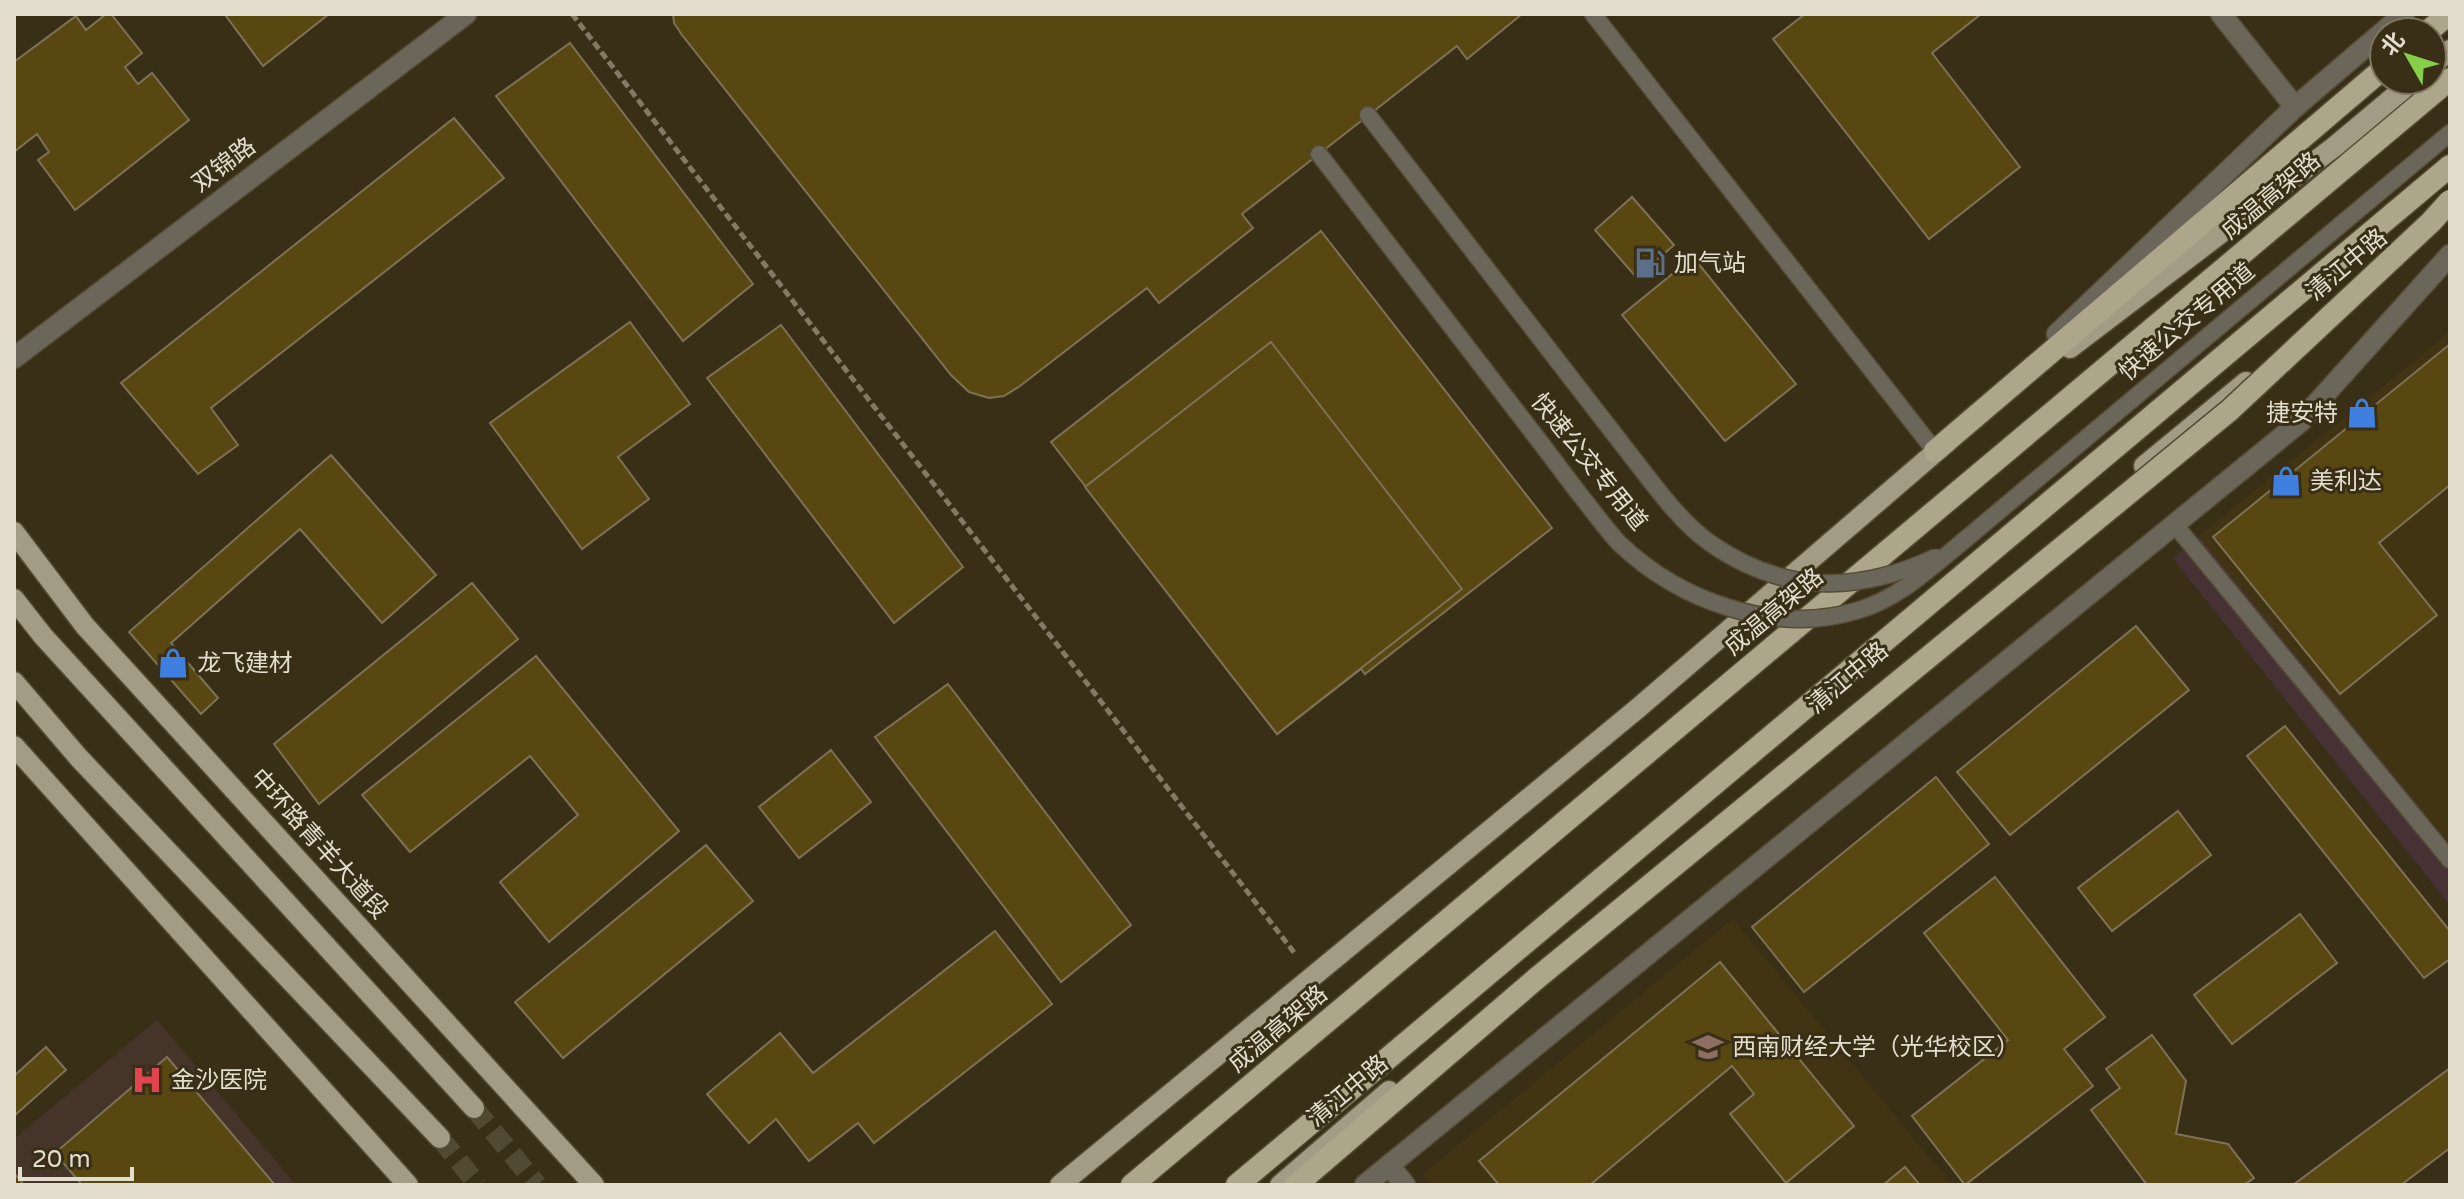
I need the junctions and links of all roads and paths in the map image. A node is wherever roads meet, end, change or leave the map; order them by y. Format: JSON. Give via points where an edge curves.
{"nodes":[{"id":1,"x":466,"y":14,"type":"edge"},
{"id":2,"x":572,"y":14,"type":"edge"},
{"id":3,"x":1593,"y":14,"type":"edge"},
{"id":4,"x":2221,"y":14,"type":"edge"},
{"id":5,"x":2404,"y":14,"type":"edge"},
{"id":6,"x":2450,"y":79,"type":"edge"},
{"id":7,"x":2368,"y":81,"type":"edge"},
{"id":8,"x":2395,"y":96,"type":"edge"},
{"id":9,"x":2295,"y":107,"type":"junction"},
{"id":10,"x":1368,"y":115,"type":"dead end"},
{"id":11,"x":2450,"y":133,"type":"edge"},
{"id":12,"x":1319,"y":154,"type":"dead end"},
{"id":13,"x":2450,"y":166,"type":"edge"},
{"id":14,"x":2450,"y":201,"type":"edge"},
{"id":15,"x":2450,"y":213,"type":"edge"},
{"id":16,"x":2450,"y":255,"type":"edge"},
{"id":17,"x":14,"y":358,"type":"edge"},
{"id":18,"x":1935,"y":451,"type":"junction"},
{"id":19,"x":2175,"y":525,"type":"junction"},
{"id":20,"x":14,"y":532,"type":"edge"},
{"id":21,"x":1955,"y":548,"type":"junction"},
{"id":22,"x":14,"y":599,"type":"edge"},
{"id":23,"x":14,"y":682,"type":"edge"},
{"id":24,"x":14,"y":746,"type":"edge"},
{"id":25,"x":2450,"y":860,"type":"edge"},
{"id":26,"x":1312,"y":976,"type":"junction"},
{"id":27,"x":474,"y":1108,"type":"tunnel mouth"},
{"id":28,"x":440,"y":1138,"type":"tunnel mouth"},
{"id":29,"x":1389,"y":1165,"type":"junction"},
{"id":30,"x":408,"y":1185,"type":"edge"},
{"id":31,"x":594,"y":1185,"type":"edge"},
{"id":32,"x":1060,"y":1185,"type":"edge"},
{"id":33,"x":1132,"y":1185,"type":"edge"},
{"id":34,"x":1237,"y":1185,"type":"edge"},
{"id":35,"x":1280,"y":1185,"type":"edge"},
{"id":36,"x":1296,"y":1185,"type":"edge"},
{"id":37,"x":1365,"y":1185,"type":"edge"},
{"id":38,"x":1405,"y":1185,"type":"edge"}],
"edges":[{"from":1,"to":17,"type":"street","name":"双锦路"},
{"from":2,"to":26,"type":"path"},
{"from":3,"to":18,"type":"lane"},
{"from":4,"to":9,"type":"street"},
{"from":5,"to":9,"type":"street"},
{"from":6,"to":33,"type":"highway","name":"成温高架路","bridge":true},
{"from":7,"to":18,"type":"highway"},
{"from":8,"to":18,"type":"main road"},
{"from":9,"to":18,"type":"street"},
{"from":10,"to":21,"type":"lane","name":"快速公交专用道","bridge":true,"via":[[1654,485],[1709,542],[1748,564],[1823,585],[1877,579]]},
{"from":11,"to":21,"type":"lane","name":"快速公交专用道"},
{"from":12,"to":21,"type":"lane","name":"快速公交专用道","bridge":true,"via":[[1602,523],[1651,570],[1706,599],[1759,616],[1809,620],[1861,610],[1912,584]]},
{"from":13,"to":34,"type":"highway"},
{"from":14,"to":36,"type":"highway","bridge":true,"via":[[2230,410],[1537,978]]},
{"from":15,"to":35,"type":"main road","name":"清江中路"},
{"from":16,"to":19,"type":"street","via":[[2300,422]]},
{"from":18,"to":26,"type":"main road","via":[[1637,709]]},
{"from":19,"to":25,"type":"lane"},
{"from":19,"to":29,"type":"street"},
{"from":20,"to":31,"type":"main road","name":"中环路青羊大道段","via":[[85,626]]},
{"from":22,"to":27,"type":"main road"},
{"from":23,"to":28,"type":"main road","via":[[79,758]]},
{"from":24,"to":30,"type":"main road"},
{"from":26,"to":32,"type":"main road"},
{"from":29,"to":37,"type":"street"},
{"from":29,"to":38,"type":"street"}]}
